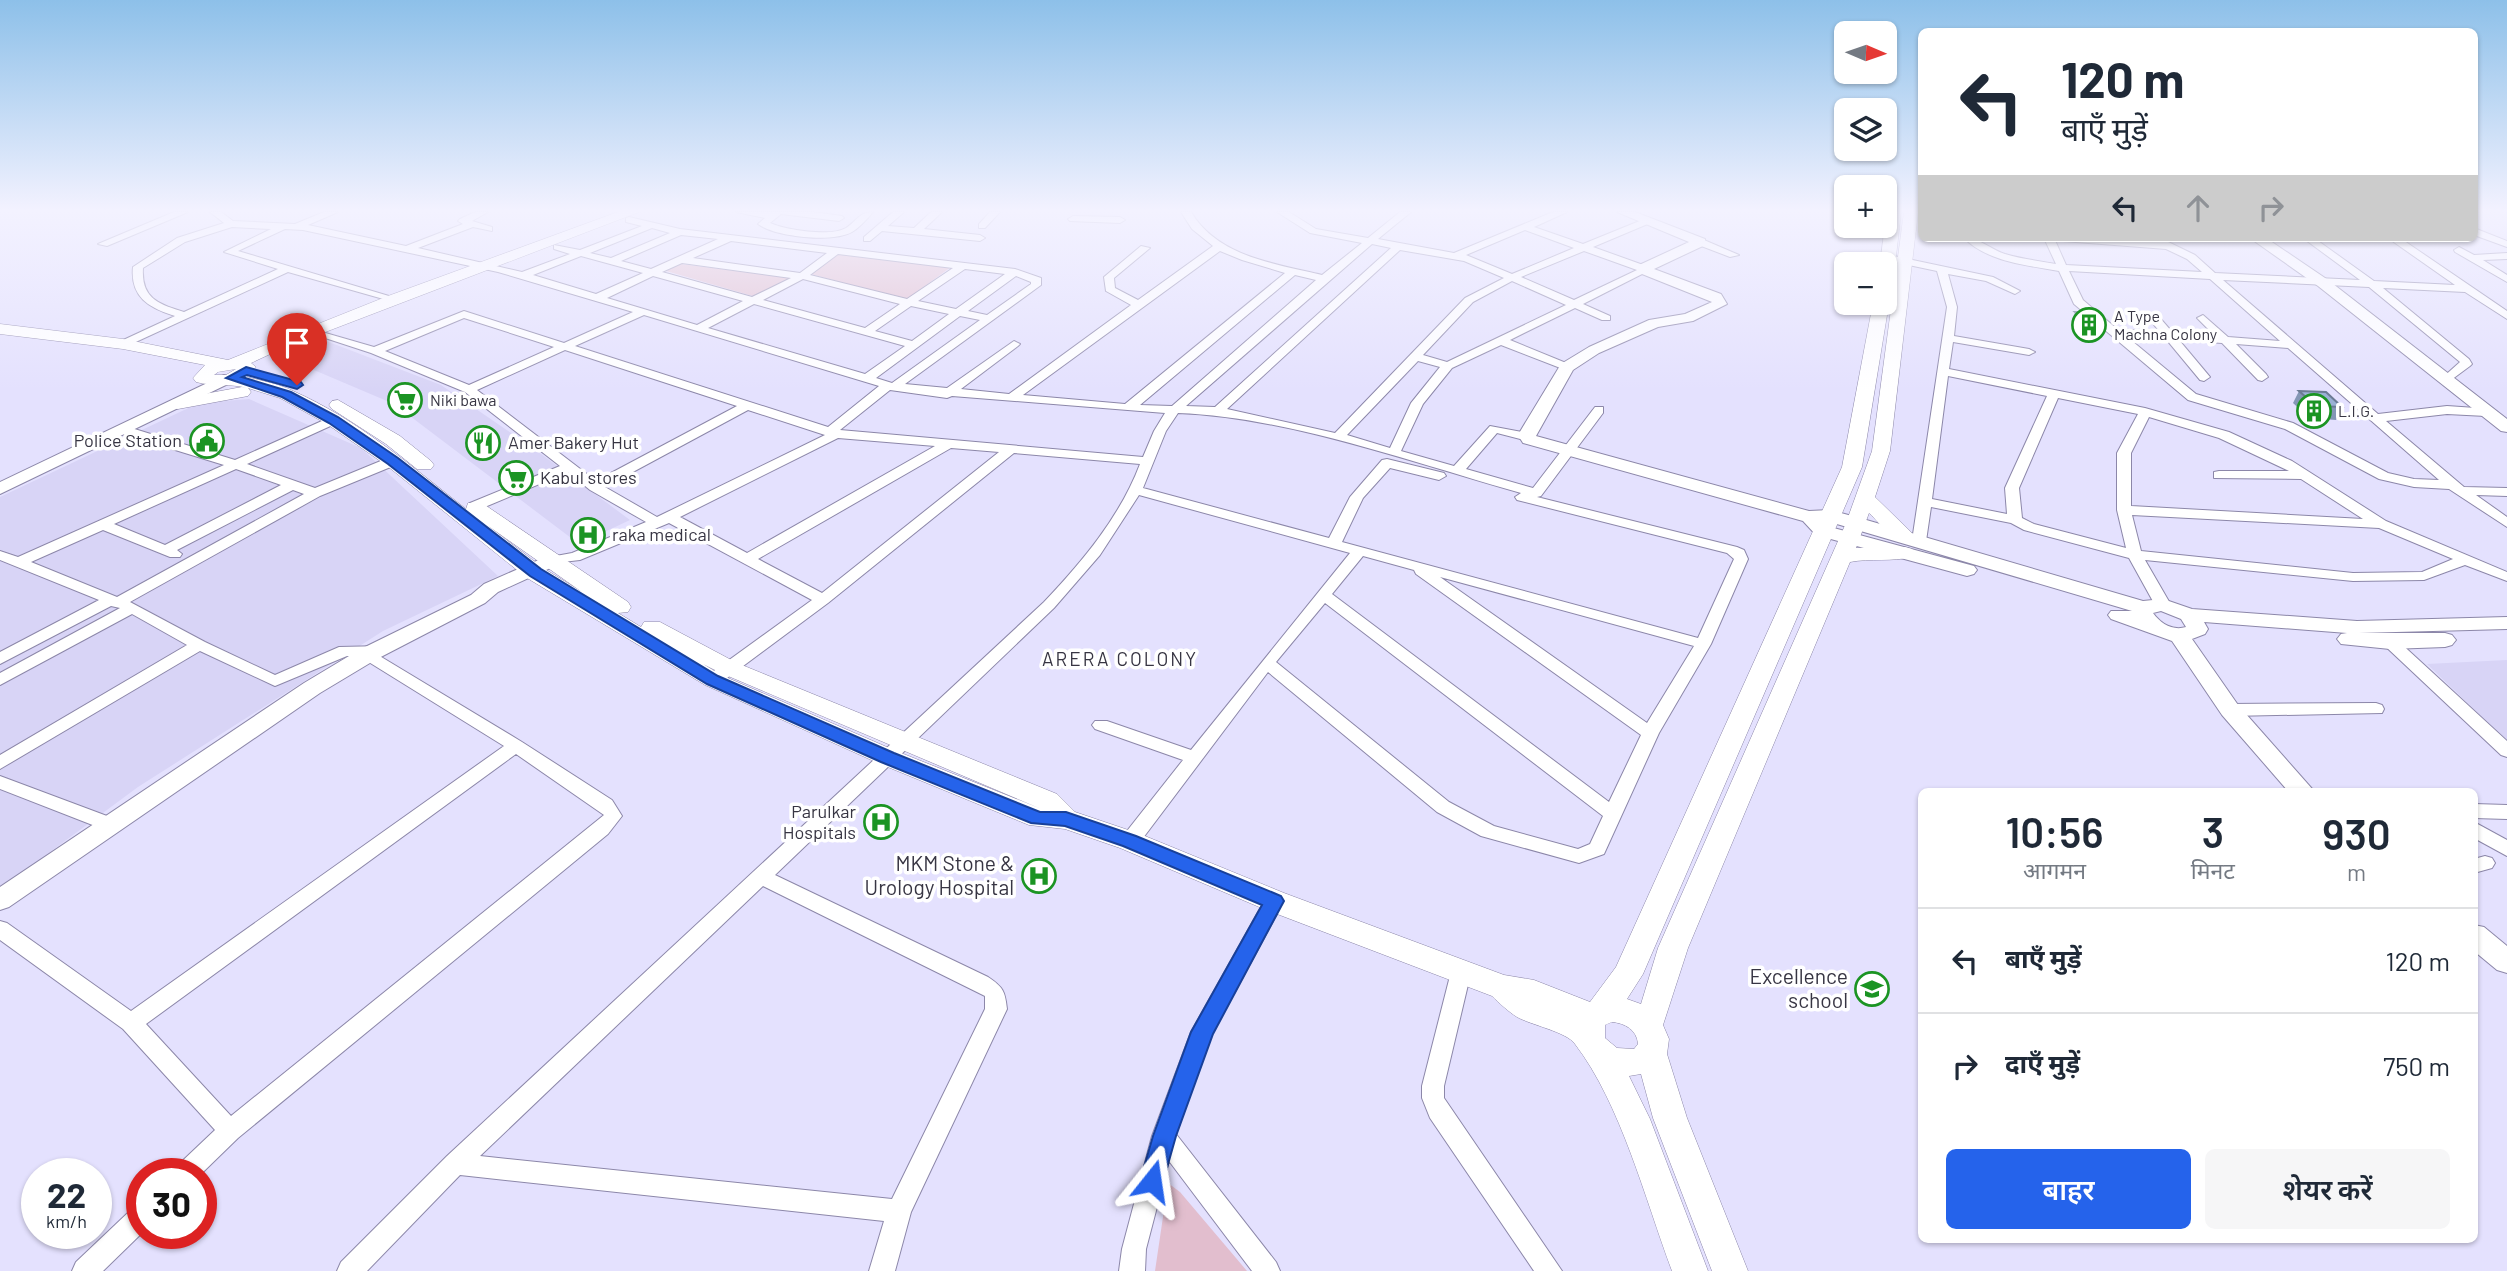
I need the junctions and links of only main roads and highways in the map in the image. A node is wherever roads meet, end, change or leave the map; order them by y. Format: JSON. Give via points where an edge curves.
{"nodes":[{"id":1,"x":480,"y":271,"type":"edge"},
{"id":2,"x":482,"y":271,"type":"edge"},
{"id":3,"x":1880,"y":315,"type":"edge"},
{"id":4,"x":1889,"y":315,"type":"edge"},
{"id":5,"x":0,"y":329,"type":"edge"},
{"id":6,"x":0,"y":338,"type":"edge"},
{"id":7,"x":286,"y":341,"type":"junction"},
{"id":8,"x":180,"y":354,"type":"junction"},
{"id":9,"x":235,"y":371,"type":"junction"},
{"id":10,"x":270,"y":389,"type":"junction"},
{"id":11,"x":178,"y":404,"type":"road end"},
{"id":12,"x":1875,"y":407,"type":"junction"},
{"id":13,"x":1863,"y":470,"type":"junction"},
{"id":14,"x":1865,"y":498,"type":"junction"},
{"id":15,"x":1848,"y":539,"type":"junction"},
{"id":16,"x":552,"y":567,"type":"junction"},
{"id":17,"x":1596,"y":1030,"type":"junction"},
{"id":18,"x":1649,"y":1040,"type":"junction"},
{"id":19,"x":1690,"y":1271,"type":"edge"},
{"id":20,"x":1730,"y":1271,"type":"edge"}],
"edges":[{"from":1,"to":7,"type":"main road"},
{"from":2,"to":9,"type":"main road"},
{"from":3,"to":12,"type":"main road"},
{"from":4,"to":12,"type":"main road"},
{"from":5,"to":8,"type":"main road"},
{"from":6,"to":9,"type":"main road","via":[[105,350],[204,375]]},
{"from":7,"to":8,"type":"main road"},
{"from":7,"to":9,"type":"main road"},
{"from":8,"to":9,"type":"main road"},
{"from":9,"to":10,"type":"main road"},
{"from":9,"to":16,"type":"main road","via":[[283,380],[333,401],[393,440]]},
{"from":10,"to":11,"type":"main road"},
{"from":10,"to":16,"type":"main road","via":[[333,420]]},
{"from":12,"to":13,"type":"main road"},
{"from":13,"to":14,"type":"main road"},
{"from":13,"to":17,"type":"main road","via":[[1820,521],[1628,974]]},
{"from":14,"to":15,"type":"main road"},
{"from":14,"to":15,"type":"main road","via":[[1910,544],[1868,552]]},
{"from":15,"to":18,"type":"main road","via":[[1673,948]]},
{"from":16,"to":17,"type":"main road","via":[[721,674],[1038,818],[1066,819],[1130,841],[1502,987],[1528,1008]]},
{"from":17,"to":18,"type":"main road","via":[[1610,1009],[1631,1012]]},
{"from":17,"to":18,"type":"main road","via":[[1614,1062],[1636,1064]]},
{"from":17,"to":19,"type":"main road"},
{"from":18,"to":20,"type":"main road","via":[[1670,1118]]}]}
